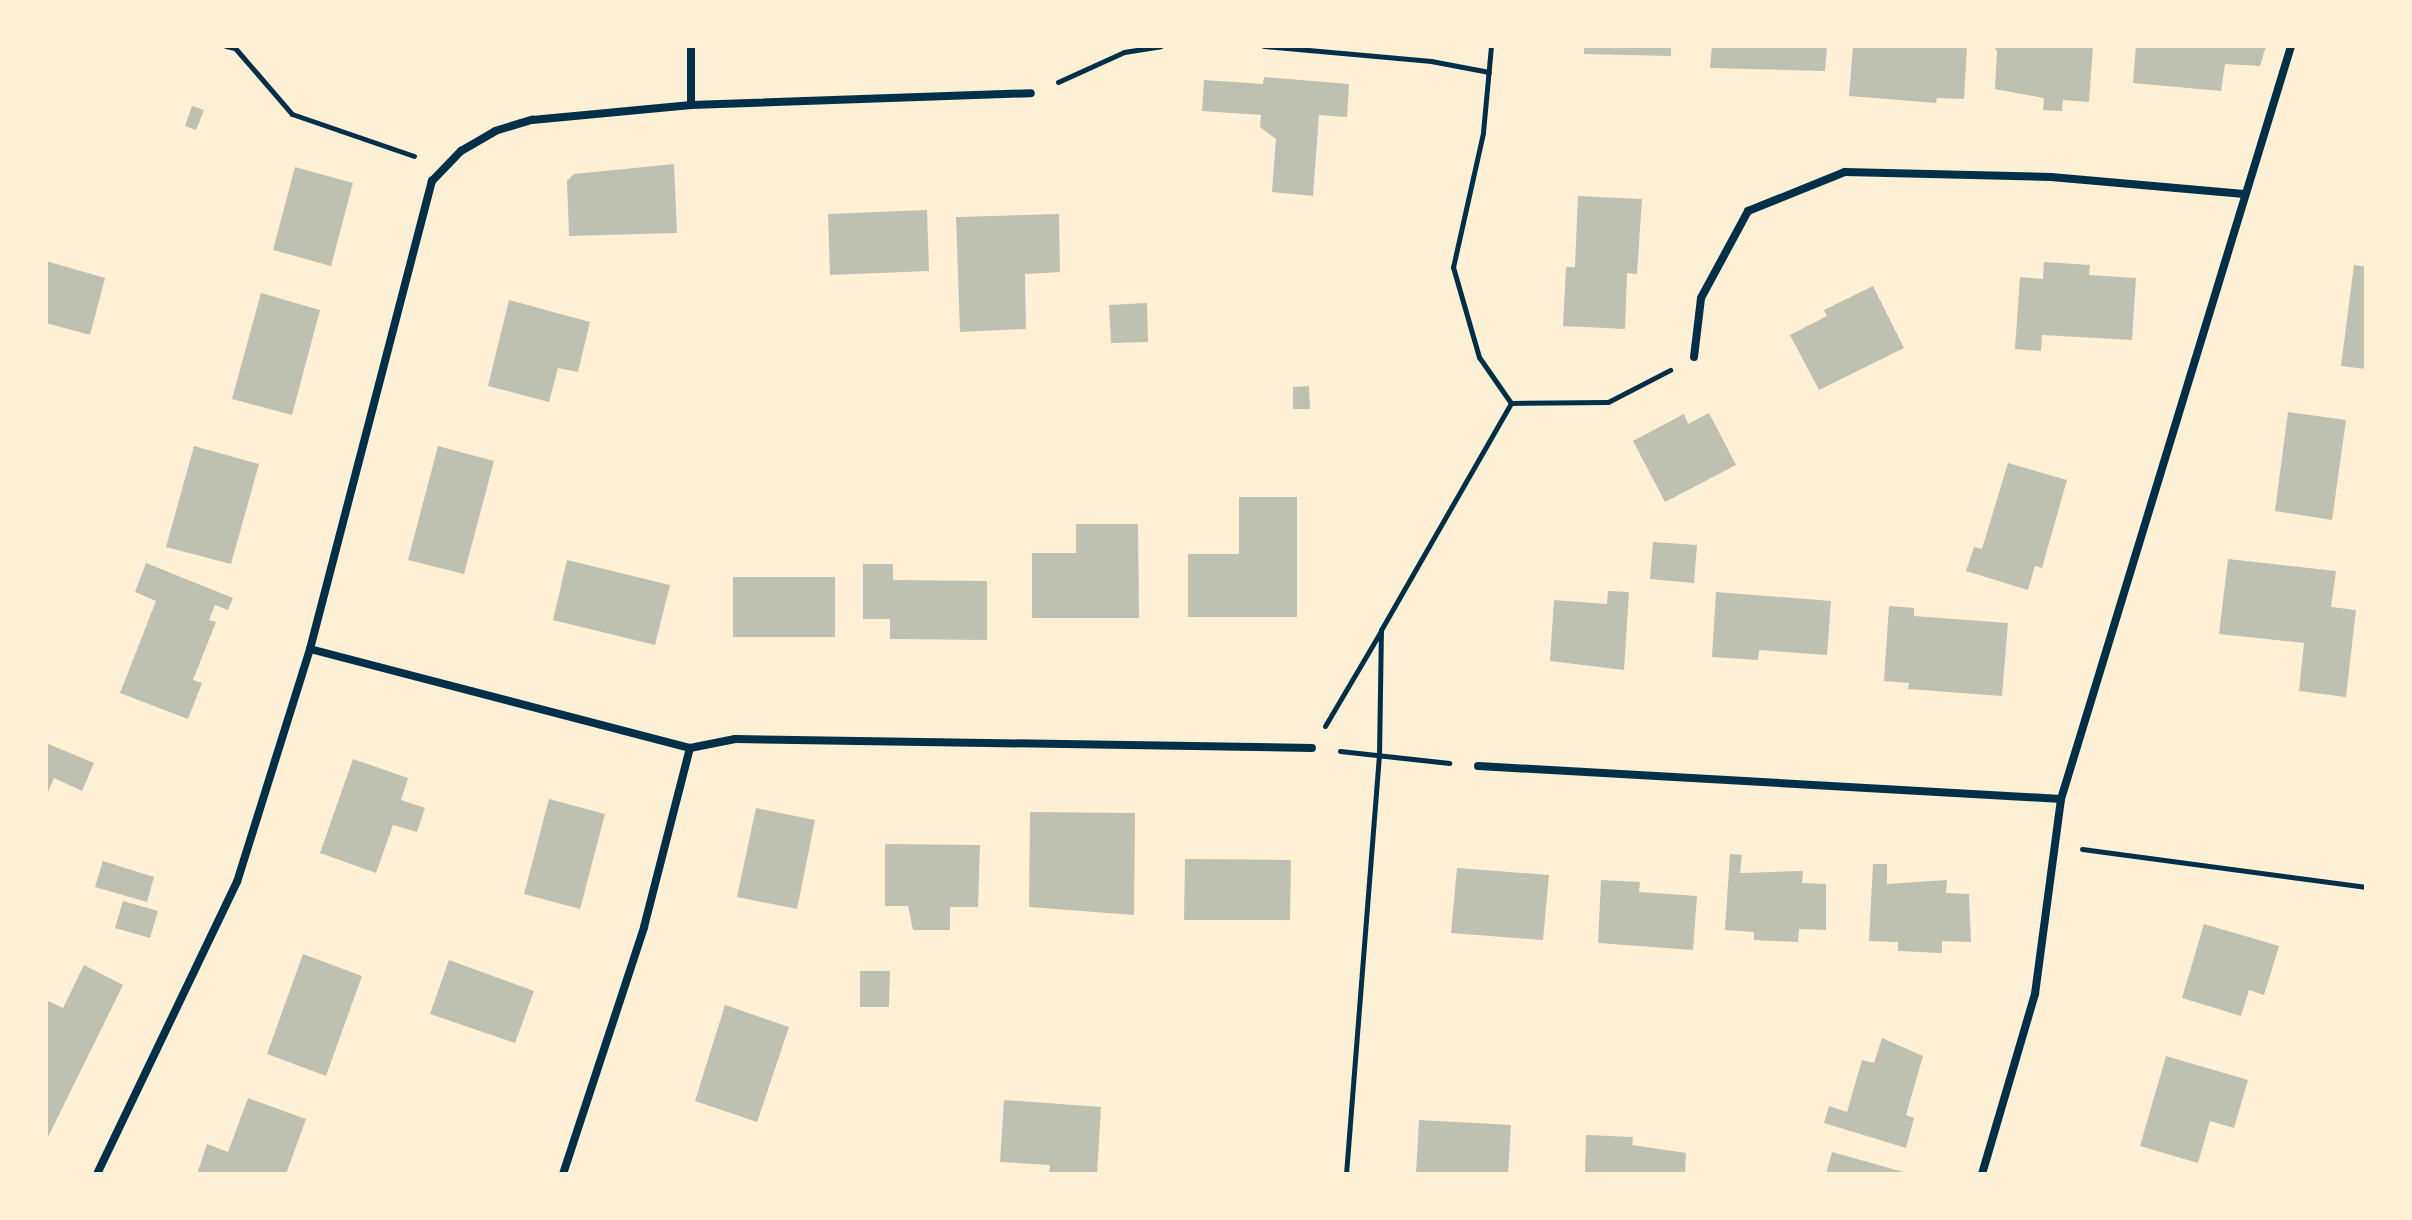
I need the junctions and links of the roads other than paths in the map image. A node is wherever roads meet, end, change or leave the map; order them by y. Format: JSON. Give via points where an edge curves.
{"nodes":[{"id":1,"x":691,"y":46,"type":"edge"},
{"id":2,"x":2291,"y":46,"type":"edge"},
{"id":3,"x":1031,"y":93,"type":"road end"},
{"id":4,"x":691,"y":105,"type":"junction"},
{"id":5,"x":2244,"y":194,"type":"junction"},
{"id":6,"x":1694,"y":357,"type":"road end"},
{"id":7,"x":310,"y":649,"type":"junction"},
{"id":8,"x":690,"y":748,"type":"junction"},
{"id":9,"x":1312,"y":748,"type":"road end"},
{"id":10,"x":1478,"y":766,"type":"road end"},
{"id":11,"x":2061,"y":799,"type":"junction"},
{"id":12,"x":97,"y":1174,"type":"edge"},
{"id":13,"x":563,"y":1174,"type":"edge"},
{"id":14,"x":1982,"y":1174,"type":"edge"}],
"edges":[{"from":1,"to":4,"type":"street"},
{"from":2,"to":5,"type":"street"},
{"from":3,"to":4,"type":"street"},
{"from":4,"to":7,"type":"street","via":[[532,120],[495,131],[432,181],[420,210]]},
{"from":5,"to":6,"type":"street","via":[[2051,177],[1845,172],[1748,211],[1701,298]]},
{"from":5,"to":11,"type":"street"},
{"from":7,"to":8,"type":"street"},
{"from":7,"to":12,"type":"street","via":[[237,882]]},
{"from":8,"to":9,"type":"street","via":[[735,739]]},
{"from":8,"to":13,"type":"street","via":[[644,927]]},
{"from":10,"to":11,"type":"street"},
{"from":11,"to":14,"type":"street","via":[[2035,994]]}]}
